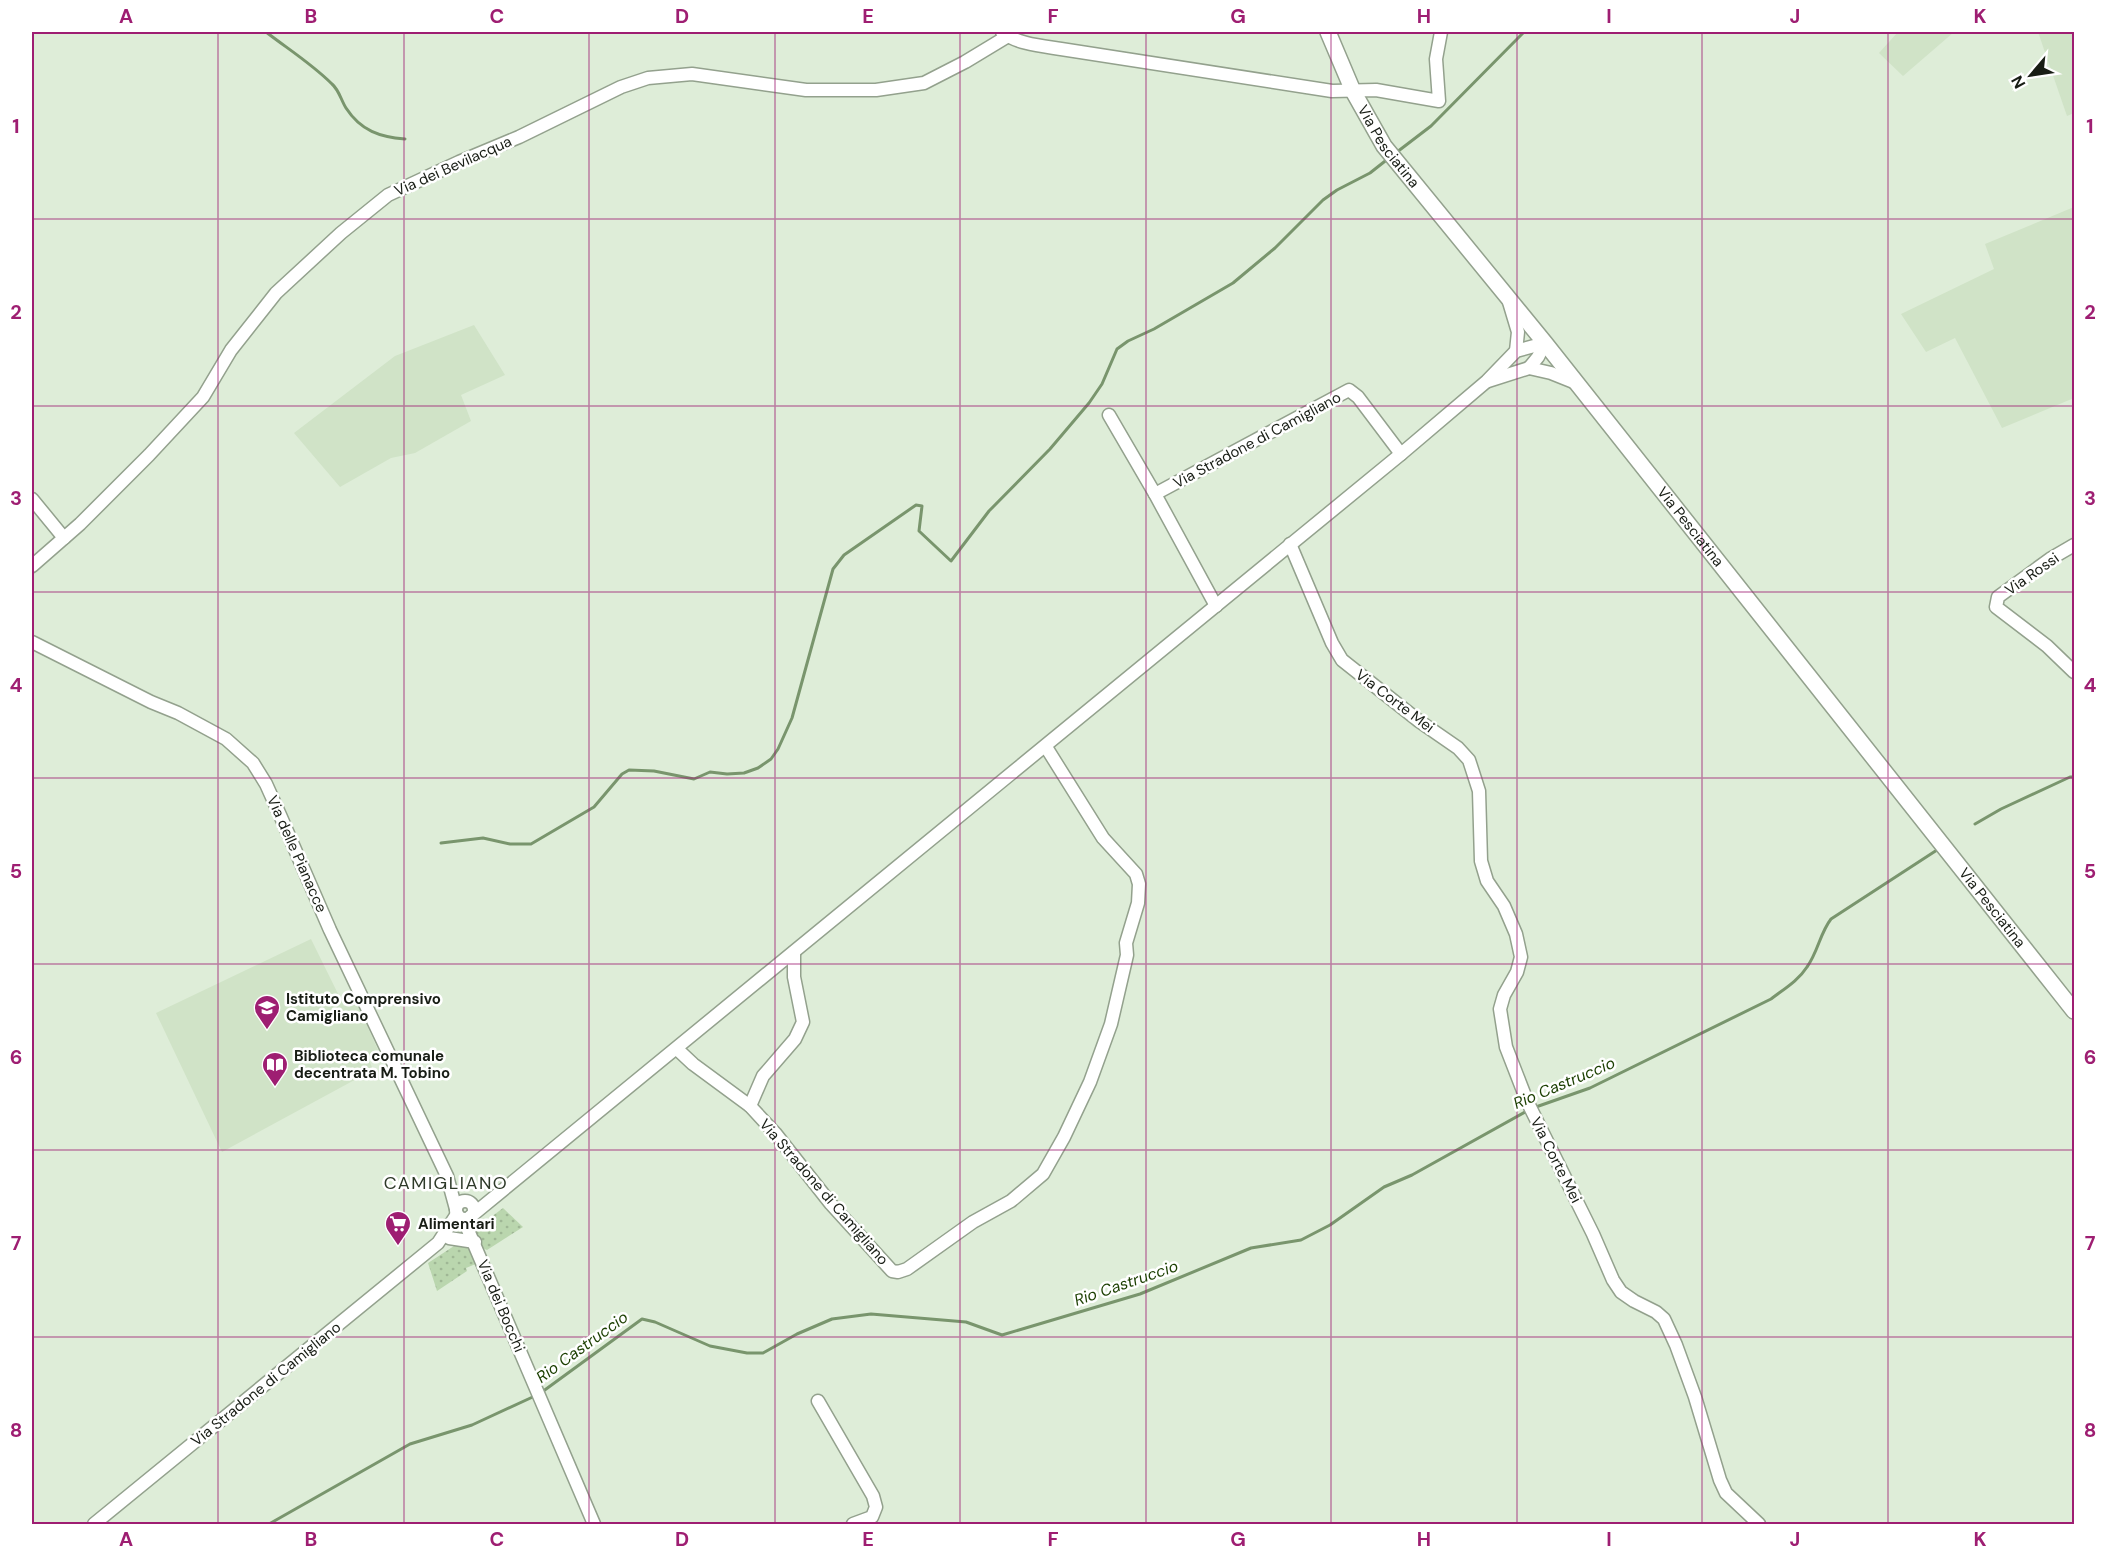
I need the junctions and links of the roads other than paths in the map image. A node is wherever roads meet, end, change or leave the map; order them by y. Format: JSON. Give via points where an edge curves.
{"nodes":[{"id":1,"x":1328,"y":32,"type":"edge"},
{"id":2,"x":1441,"y":32,"type":"edge"},
{"id":3,"x":1005,"y":34,"type":"edge"},
{"id":4,"x":1353,"y":91,"type":"junction"},
{"id":5,"x":1508,"y":299,"type":"junction"},
{"id":6,"x":1545,"y":343,"type":"junction"},
{"id":7,"x":1516,"y":351,"type":"junction"},
{"id":8,"x":1529,"y":368,"type":"junction"},
{"id":9,"x":1487,"y":381,"type":"junction"},
{"id":10,"x":1576,"y":383,"type":"junction"},
{"id":11,"x":1109,"y":415,"type":"dead end"},
{"id":12,"x":1401,"y":454,"type":"junction"},
{"id":13,"x":1155,"y":494,"type":"junction"},
{"id":14,"x":32,"y":499,"type":"edge"},
{"id":15,"x":64,"y":538,"type":"junction"},
{"id":16,"x":1290,"y":544,"type":"junction"},
{"id":17,"x":2074,"y":545,"type":"edge"},
{"id":18,"x":32,"y":566,"type":"edge"},
{"id":19,"x":1216,"y":606,"type":"junction"},
{"id":20,"x":32,"y":642,"type":"edge"},
{"id":21,"x":2074,"y":672,"type":"edge"},
{"id":22,"x":1046,"y":747,"type":"junction"},
{"id":23,"x":794,"y":952,"type":"junction"},
{"id":24,"x":2074,"y":1011,"type":"edge"},
{"id":25,"x":677,"y":1049,"type":"junction"},
{"id":26,"x":750,"y":1106,"type":"junction"},
{"id":27,"x":464,"y":1212,"type":"junction"},
{"id":28,"x":443,"y":1240,"type":"junction"},
{"id":29,"x":475,"y":1242,"type":"junction"},
{"id":30,"x":818,"y":1401,"type":"dead end"},
{"id":31,"x":94,"y":1524,"type":"edge"},
{"id":32,"x":594,"y":1524,"type":"edge"},
{"id":33,"x":853,"y":1524,"type":"edge"},
{"id":34,"x":1759,"y":1524,"type":"edge"}],
"edges":[{"from":1,"to":4,"type":"main road","name":"Via Pesciatina"},
{"from":2,"to":4,"type":"street","via":[[1436,59],[1439,101],[1376,90]]},
{"from":3,"to":4,"type":"street","via":[[1061,49]]},
{"from":3,"to":15,"type":"street","name":"Via dei Bevilacqua","via":[[965,62],[924,83],[876,90],[806,90],[692,74],[648,78],[388,195],[276,293],[231,350],[203,397]]},
{"from":4,"to":5,"type":"main road","name":"Via Pesciatina","via":[[1392,156]]},
{"from":5,"to":6,"type":"main road","name":"Via Pesciatina"},
{"from":5,"to":7,"type":"street","via":[[1518,332]]},
{"from":6,"to":7,"type":"street"},
{"from":6,"to":8,"type":"street"},
{"from":6,"to":10,"type":"main road","name":"Via Pesciatina"},
{"from":7,"to":9,"type":"street"},
{"from":8,"to":9,"type":"street"},
{"from":8,"to":10,"type":"street"},
{"from":9,"to":12,"type":"street"},
{"from":10,"to":24,"type":"main road","name":"Via Pesciatina"},
{"from":11,"to":13,"type":"street","name":"Via Stradone di Camigliano"},
{"from":12,"to":13,"type":"street","name":"Via Stradone di Camigliano","via":[[1349,390]]},
{"from":12,"to":16,"type":"street"},
{"from":13,"to":19,"type":"street","name":"Via Stradone di Camigliano"},
{"from":14,"to":15,"type":"street"},
{"from":15,"to":18,"type":"street","name":"Via dei Bevilacqua"},
{"from":16,"to":19,"type":"street"},
{"from":16,"to":34,"type":"street","name":"Via Corte Mei","via":[[1342,660],[1458,748],[1474,770],[1479,791],[1481,861],[1487,881],[1516,934],[1521,957],[1500,1009],[1506,1047],[1533,1115],[1617,1286],[1664,1319],[1695,1397],[1726,1493]]},
{"from":17,"to":21,"type":"street","name":"Via Rossi","via":[[1998,597],[1996,607]]},
{"from":19,"to":22,"type":"street"},
{"from":20,"to":27,"type":"street","name":"Via delle Pianacce","via":[[226,738],[253,763]]},
{"from":22,"to":23,"type":"street"},
{"from":22,"to":26,"type":"street","name":"Via Stradone di Camigliano","via":[[1103,838],[1136,874],[1139,884],[1111,1024],[1090,1082],[1043,1174],[1011,1201],[973,1222],[907,1269],[892,1271]]},
{"from":23,"to":25,"type":"street"},
{"from":23,"to":26,"type":"street","name":"Via Stradone di Camigliano","via":[[794,977],[803,1022],[795,1039],[763,1076]]},
{"from":25,"to":26,"type":"street","name":"Via Stradone di Camigliano"},
{"from":25,"to":27,"type":"street","name":"Via Stradone di Camigliano","via":[[480,1212]]},
{"from":27,"to":28,"type":"street","name":"Via Stradone di Camigliano"},
{"from":27,"to":29,"type":"street","name":"Via dei Bocchi"},
{"from":28,"to":29,"type":"street"},
{"from":28,"to":31,"type":"street","name":"Via Stradone di Camigliano"},
{"from":29,"to":32,"type":"street","name":"Via dei Bocchi"},
{"from":30,"to":33,"type":"street","via":[[873,1496],[876,1507],[872,1517]]}]}
